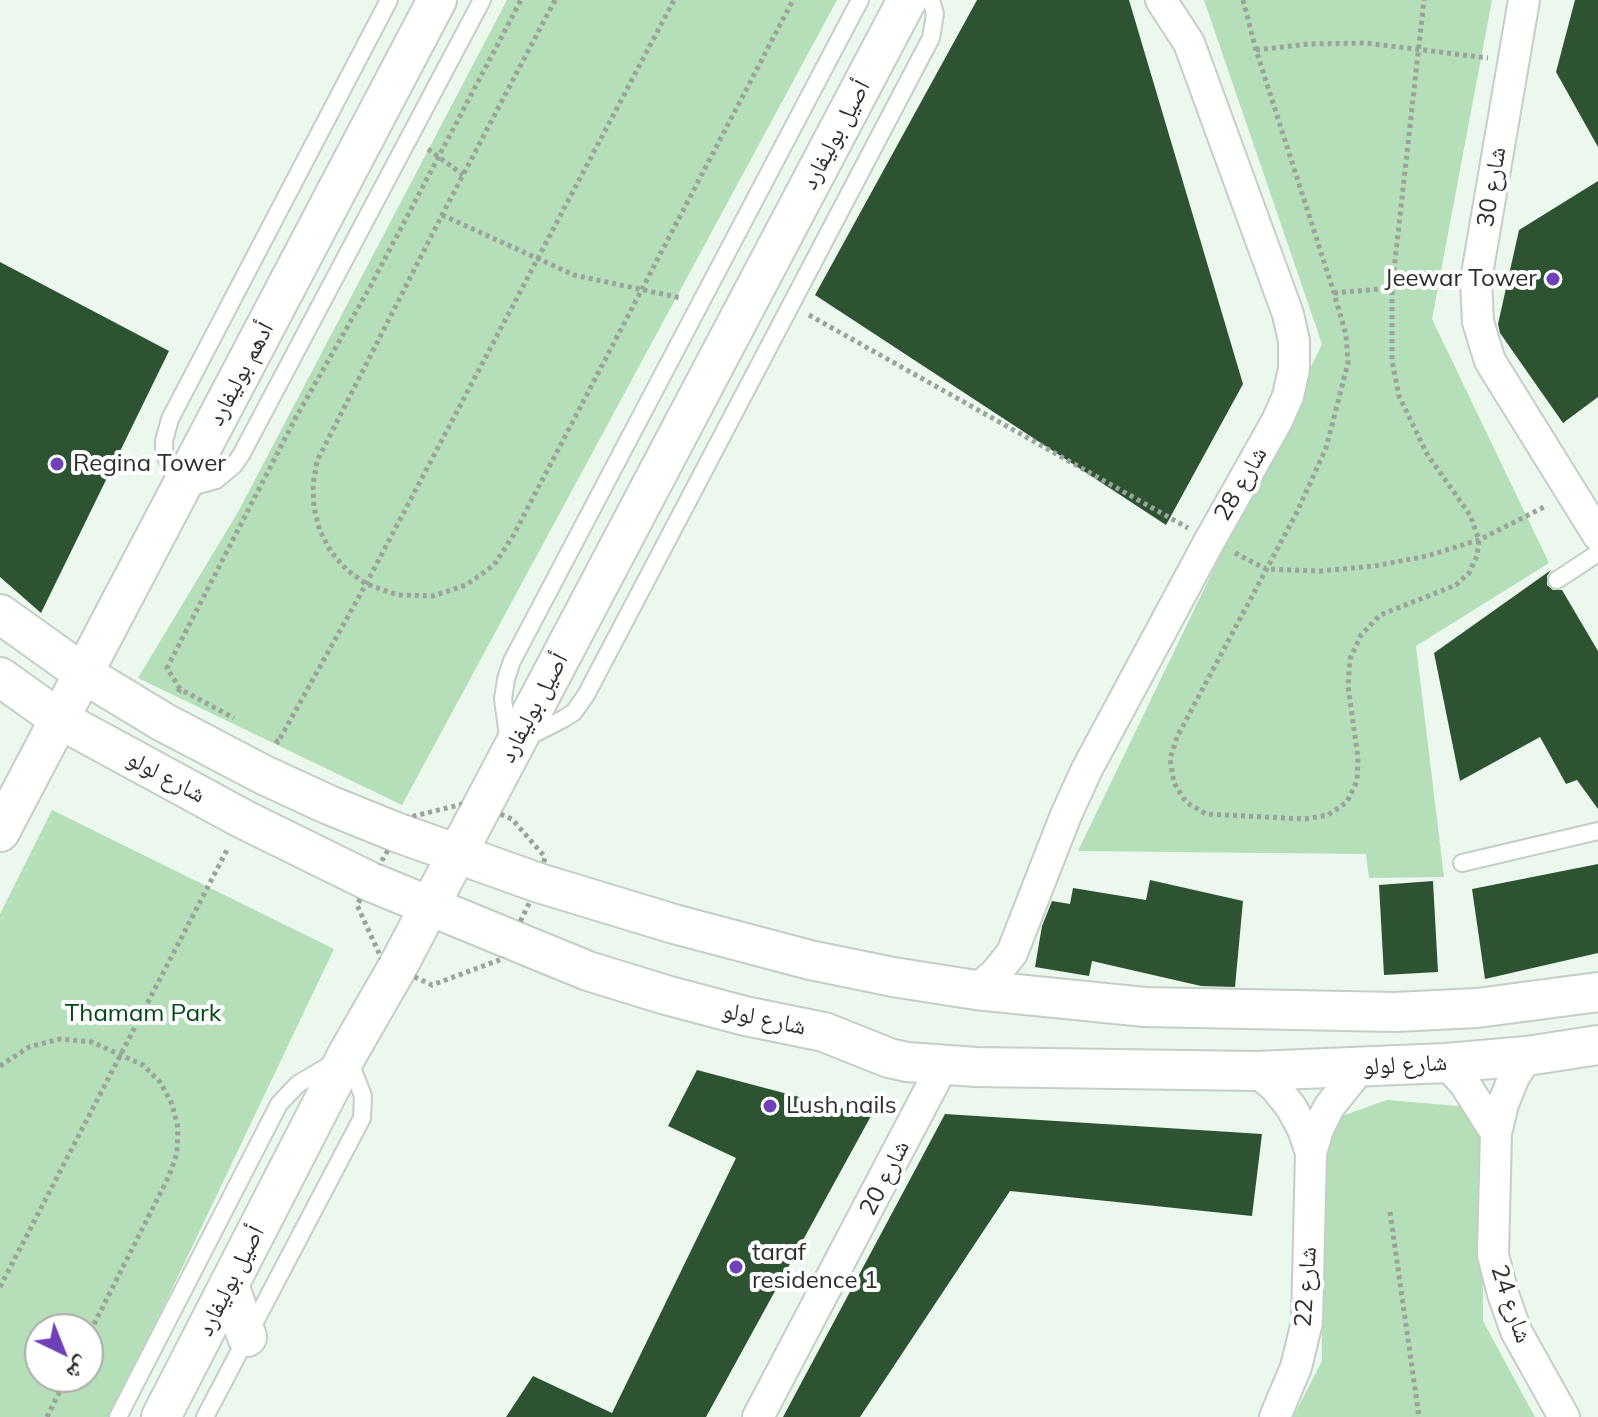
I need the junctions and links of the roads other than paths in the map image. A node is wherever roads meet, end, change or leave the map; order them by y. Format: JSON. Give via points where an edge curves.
{"nodes":[{"id":1,"x":389,"y":0,"type":"edge"},
{"id":2,"x":437,"y":0,"type":"edge"},
{"id":3,"x":482,"y":0,"type":"edge"},
{"id":4,"x":860,"y":0,"type":"edge"},
{"id":5,"x":907,"y":0,"type":"edge"},
{"id":6,"x":931,"y":0,"type":"edge"},
{"id":7,"x":1161,"y":0,"type":"edge"},
{"id":8,"x":1524,"y":0,"type":"edge"},
{"id":9,"x":180,"y":490,"type":"junction"},
{"id":10,"x":1598,"y":535,"type":"edge"},
{"id":11,"x":1598,"y":553,"type":"edge"},
{"id":12,"x":1557,"y":580,"type":"dead end"},
{"id":13,"x":0,"y":614,"type":"edge"},
{"id":14,"x":84,"y":674,"type":"junction"},
{"id":15,"x":0,"y":677,"type":"edge"},
{"id":16,"x":59,"y":719,"type":"junction"},
{"id":17,"x":513,"y":748,"type":"junction"},
{"id":18,"x":1598,"y":831,"type":"edge"},
{"id":19,"x":0,"y":832,"type":"edge"},
{"id":20,"x":455,"y":853,"type":"junction"},
{"id":21,"x":1462,"y":863,"type":"dead end"},
{"id":22,"x":429,"y":905,"type":"junction"},
{"id":23,"x":1012,"y":953,"type":"junction"},
{"id":24,"x":976,"y":990,"type":"junction"},
{"id":25,"x":1598,"y":992,"type":"edge"},
{"id":26,"x":1042,"y":997,"type":"junction"},
{"id":27,"x":1598,"y":1045,"type":"edge"},
{"id":28,"x":347,"y":1055,"type":"junction"},
{"id":29,"x":1527,"y":1056,"type":"junction"},
{"id":30,"x":1446,"y":1063,"type":"junction"},
{"id":31,"x":943,"y":1065,"type":"junction"},
{"id":32,"x":1361,"y":1067,"type":"junction"},
{"id":33,"x":1256,"y":1071,"type":"junction"},
{"id":34,"x":1496,"y":1133,"type":"junction"},
{"id":35,"x":1311,"y":1153,"type":"junction"},
{"id":36,"x":229,"y":1284,"type":"junction"},
{"id":37,"x":247,"y":1337,"type":"junction"},
{"id":38,"x":118,"y":1417,"type":"edge"},
{"id":39,"x":161,"y":1417,"type":"edge"},
{"id":40,"x":205,"y":1417,"type":"edge"},
{"id":41,"x":758,"y":1417,"type":"edge"},
{"id":42,"x":1275,"y":1417,"type":"edge"},
{"id":43,"x":1564,"y":1417,"type":"edge"}],
"edges":[{"from":1,"to":9,"type":"lane","via":[[170,419],[164,452]]},
{"from":2,"to":9,"type":"street","name":"أدهم بوليفارد"},
{"from":3,"to":9,"type":"lane","via":[[234,465],[216,480]]},
{"from":4,"to":17,"type":"lane","via":[[512,661],[503,699]]},
{"from":5,"to":17,"type":"street","name":"أصيل بوليفارد"},
{"from":6,"to":17,"type":"lane","via":[[931,38],[580,704]]},
{"from":7,"to":23,"type":"street","name":"شارع 28","via":[[1189,43],[1288,314],[1294,369],[1288,396],[1087,769]]},
{"from":8,"to":10,"type":"street","name":"شارع 30","via":[[1476,280],[1478,322],[1490,361]]},
{"from":9,"to":14,"type":"street","name":"أدهم بوليفارد"},
{"from":11,"to":12,"type":"lane"},
{"from":13,"to":14,"type":"street","name":"شارع لولو"},
{"from":14,"to":16,"type":"street","name":"أدهم بوليفارد"},
{"from":14,"to":20,"type":"street","name":"شارع لولو","via":[[172,705],[264,775]]},
{"from":15,"to":16,"type":"street","name":"شارع لولو"},
{"from":16,"to":19,"type":"street","name":"أدهم بوليفارد"},
{"from":16,"to":22,"type":"street","name":"شارع لولو","via":[[257,826]]},
{"from":17,"to":20,"type":"street","name":"أصيل بوليفارد"},
{"from":18,"to":21,"type":"lane"},
{"from":20,"to":22,"type":"street","name":"أصيل بوليفارد"},
{"from":20,"to":24,"type":"street","name":"شارع لولو","via":[[742,943]]},
{"from":22,"to":28,"type":"street","name":"أصيل بوليفارد"},
{"from":22,"to":31,"type":"street","name":"شارع لولو","via":[[588,971],[745,1016],[824,1032],[889,1058]]},
{"from":23,"to":24,"type":"street","name":"شارع 28"},
{"from":23,"to":26,"type":"street"},
{"from":24,"to":26,"type":"street","name":"شارع لولو"},
{"from":25,"to":26,"type":"street","name":"شارع لولو","via":[[1477,1008],[1395,1012],[1145,1007]]},
{"from":27,"to":29,"type":"street","name":"شارع لولو"},
{"from":28,"to":36,"type":"street","name":"أصيل بوليفارد"},
{"from":28,"to":37,"type":"lane","via":[[363,1096],[362,1118]]},
{"from":28,"to":38,"type":"lane","via":[[298,1084],[279,1104]]},
{"from":29,"to":30,"type":"street","name":"شارع لولو"},
{"from":29,"to":34,"type":"street","name":"شارع 24","via":[[1503,1104]]},
{"from":30,"to":32,"type":"street","name":"شارع لولو"},
{"from":30,"to":34,"type":"street"},
{"from":31,"to":33,"type":"street","name":"شارع لولو"},
{"from":31,"to":41,"type":"street","name":"شارع 20"},
{"from":32,"to":33,"type":"street","name":"شارع لولو"},
{"from":32,"to":35,"type":"street","name":"شارع 22","via":[[1329,1107]]},
{"from":33,"to":35,"type":"street","name":"شارع 22","via":[[1291,1107]]},
{"from":34,"to":43,"type":"street","name":"شارع 24","via":[[1493,1255],[1516,1331]]},
{"from":35,"to":42,"type":"street","name":"شارع 22","via":[[1307,1322]]},
{"from":36,"to":37,"type":"street"},
{"from":36,"to":39,"type":"street","name":"أصيل بوليفارد"},
{"from":37,"to":40,"type":"lane"}]}
